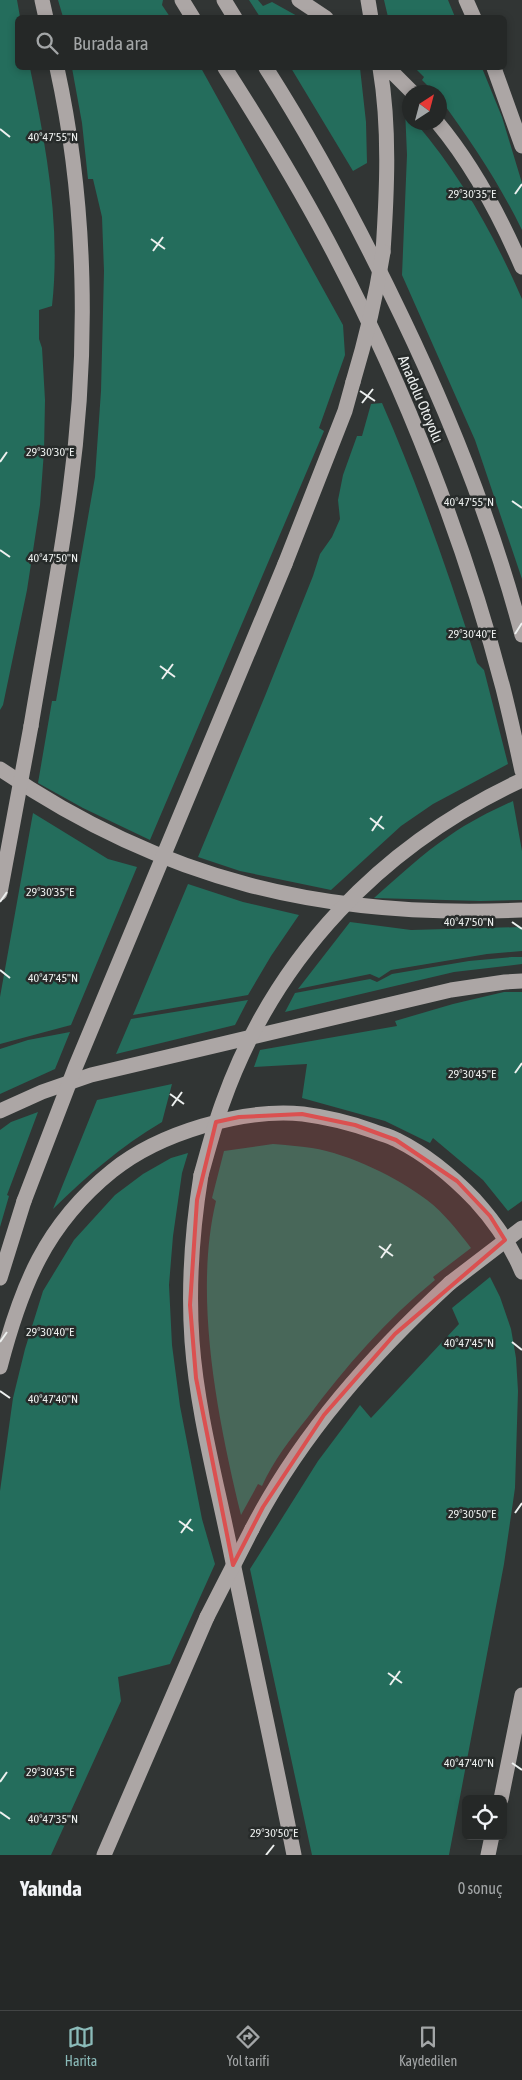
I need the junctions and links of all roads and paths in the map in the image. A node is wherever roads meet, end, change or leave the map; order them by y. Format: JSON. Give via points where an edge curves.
{"nodes":[{"id":1,"x":42,"y":0,"type":"edge"},
{"id":2,"x":182,"y":0,"type":"edge"},
{"id":3,"x":224,"y":0,"type":"edge"},
{"id":4,"x":299,"y":0,"type":"edge"},
{"id":5,"x":368,"y":0,"type":"edge"},
{"id":6,"x":466,"y":0,"type":"edge"},
{"id":7,"x":45,"y":15,"type":"edge"},
{"id":8,"x":192,"y":15,"type":"edge"},
{"id":9,"x":233,"y":15,"type":"edge"},
{"id":10,"x":322,"y":15,"type":"edge"},
{"id":11,"x":370,"y":15,"type":"edge"},
{"id":12,"x":473,"y":15,"type":"edge"},
{"id":13,"x":57,"y":70,"type":"edge"},
{"id":14,"x":227,"y":70,"type":"edge"},
{"id":15,"x":267,"y":70,"type":"edge"},
{"id":16,"x":380,"y":70,"type":"edge"},
{"id":17,"x":390,"y":70,"type":"edge"},
{"id":18,"x":495,"y":70,"type":"edge"},
{"id":19,"x":405,"y":85,"type":"edge"},
{"id":20,"x":443,"y":130,"type":"edge"},
{"id":21,"x":522,"y":146,"type":"edge"},
{"id":22,"x":522,"y":267,"type":"edge"},
{"id":23,"x":522,"y":635,"type":"edge"},
{"id":24,"x":0,"y":769,"type":"edge"},
{"id":25,"x":522,"y":771,"type":"edge"},
{"id":26,"x":522,"y":780,"type":"edge"},
{"id":27,"x":0,"y":893,"type":"edge"},
{"id":28,"x":522,"y":910,"type":"edge"},
{"id":29,"x":522,"y":981,"type":"edge"},
{"id":30,"x":0,"y":1111,"type":"edge"},
{"id":31,"x":522,"y":1228,"type":"edge"},
{"id":32,"x":522,"y":1272,"type":"edge"},
{"id":33,"x":0,"y":1278,"type":"edge"},
{"id":34,"x":0,"y":1367,"type":"edge"},
{"id":35,"x":522,"y":1696,"type":"edge"},
{"id":36,"x":502,"y":1795,"type":"edge"},
{"id":37,"x":491,"y":1840,"type":"edge"},
{"id":38,"x":104,"y":1855,"type":"edge"},
{"id":39,"x":294,"y":1855,"type":"edge"},
{"id":40,"x":488,"y":1855,"type":"edge"}],
"edges":[{"from":1,"to":7,"type":"highway"},
{"from":2,"to":8,"type":"highway"},
{"from":3,"to":9,"type":"highway"},
{"from":4,"to":10,"type":"highway"},
{"from":5,"to":11,"type":"highway"},
{"from":6,"to":12,"type":"highway"},
{"from":13,"to":27,"type":"highway","bridge":true,"via":[[76,186],[82,302],[81,368],[70,489]]},
{"from":14,"to":25,"type":"highway","name":"Anadolu Otoyolu","via":[[336,256],[417,433],[484,620]]},
{"from":15,"to":23,"type":"highway","name":"Anadolu Otoyolu","via":[[363,234],[435,387],[490,528]]},
{"from":16,"to":33,"type":"highway","bridge":true,"via":[[387,157],[382,252],[367,336],[345,411],[285,564],[78,1059],[24,1201]]},
{"from":17,"to":19,"type":"highway"},
{"from":18,"to":21,"type":"highway"},
{"from":20,"to":22,"type":"highway","via":[[492,204]]},
{"from":24,"to":28,"type":"highway","via":[[73,815],[127,842],[178,863],[257,888],[314,900],[417,911]]},
{"from":26,"to":39,"type":"highway","bridge":true,"via":[[463,810],[420,839],[346,902],[317,934],[255,1028],[223,1102],[201,1175],[190,1270],[196,1378]]},
{"from":29,"to":30,"type":"highway","via":[[451,990],[91,1075]]},
{"from":31,"to":38,"type":"highway","bridge":true,"via":[[450,1283],[395,1334],[330,1408],[279,1482],[207,1617]]},
{"from":32,"to":34,"type":"highway","via":[[490,1216],[457,1181],[429,1159],[396,1140],[355,1125],[302,1114],[238,1117],[194,1128],[139,1153],[112,1171],[73,1209],[43,1250],[30,1276],[16,1310]]},
{"from":35,"to":36,"type":"highway"},
{"from":37,"to":40,"type":"highway"}]}
